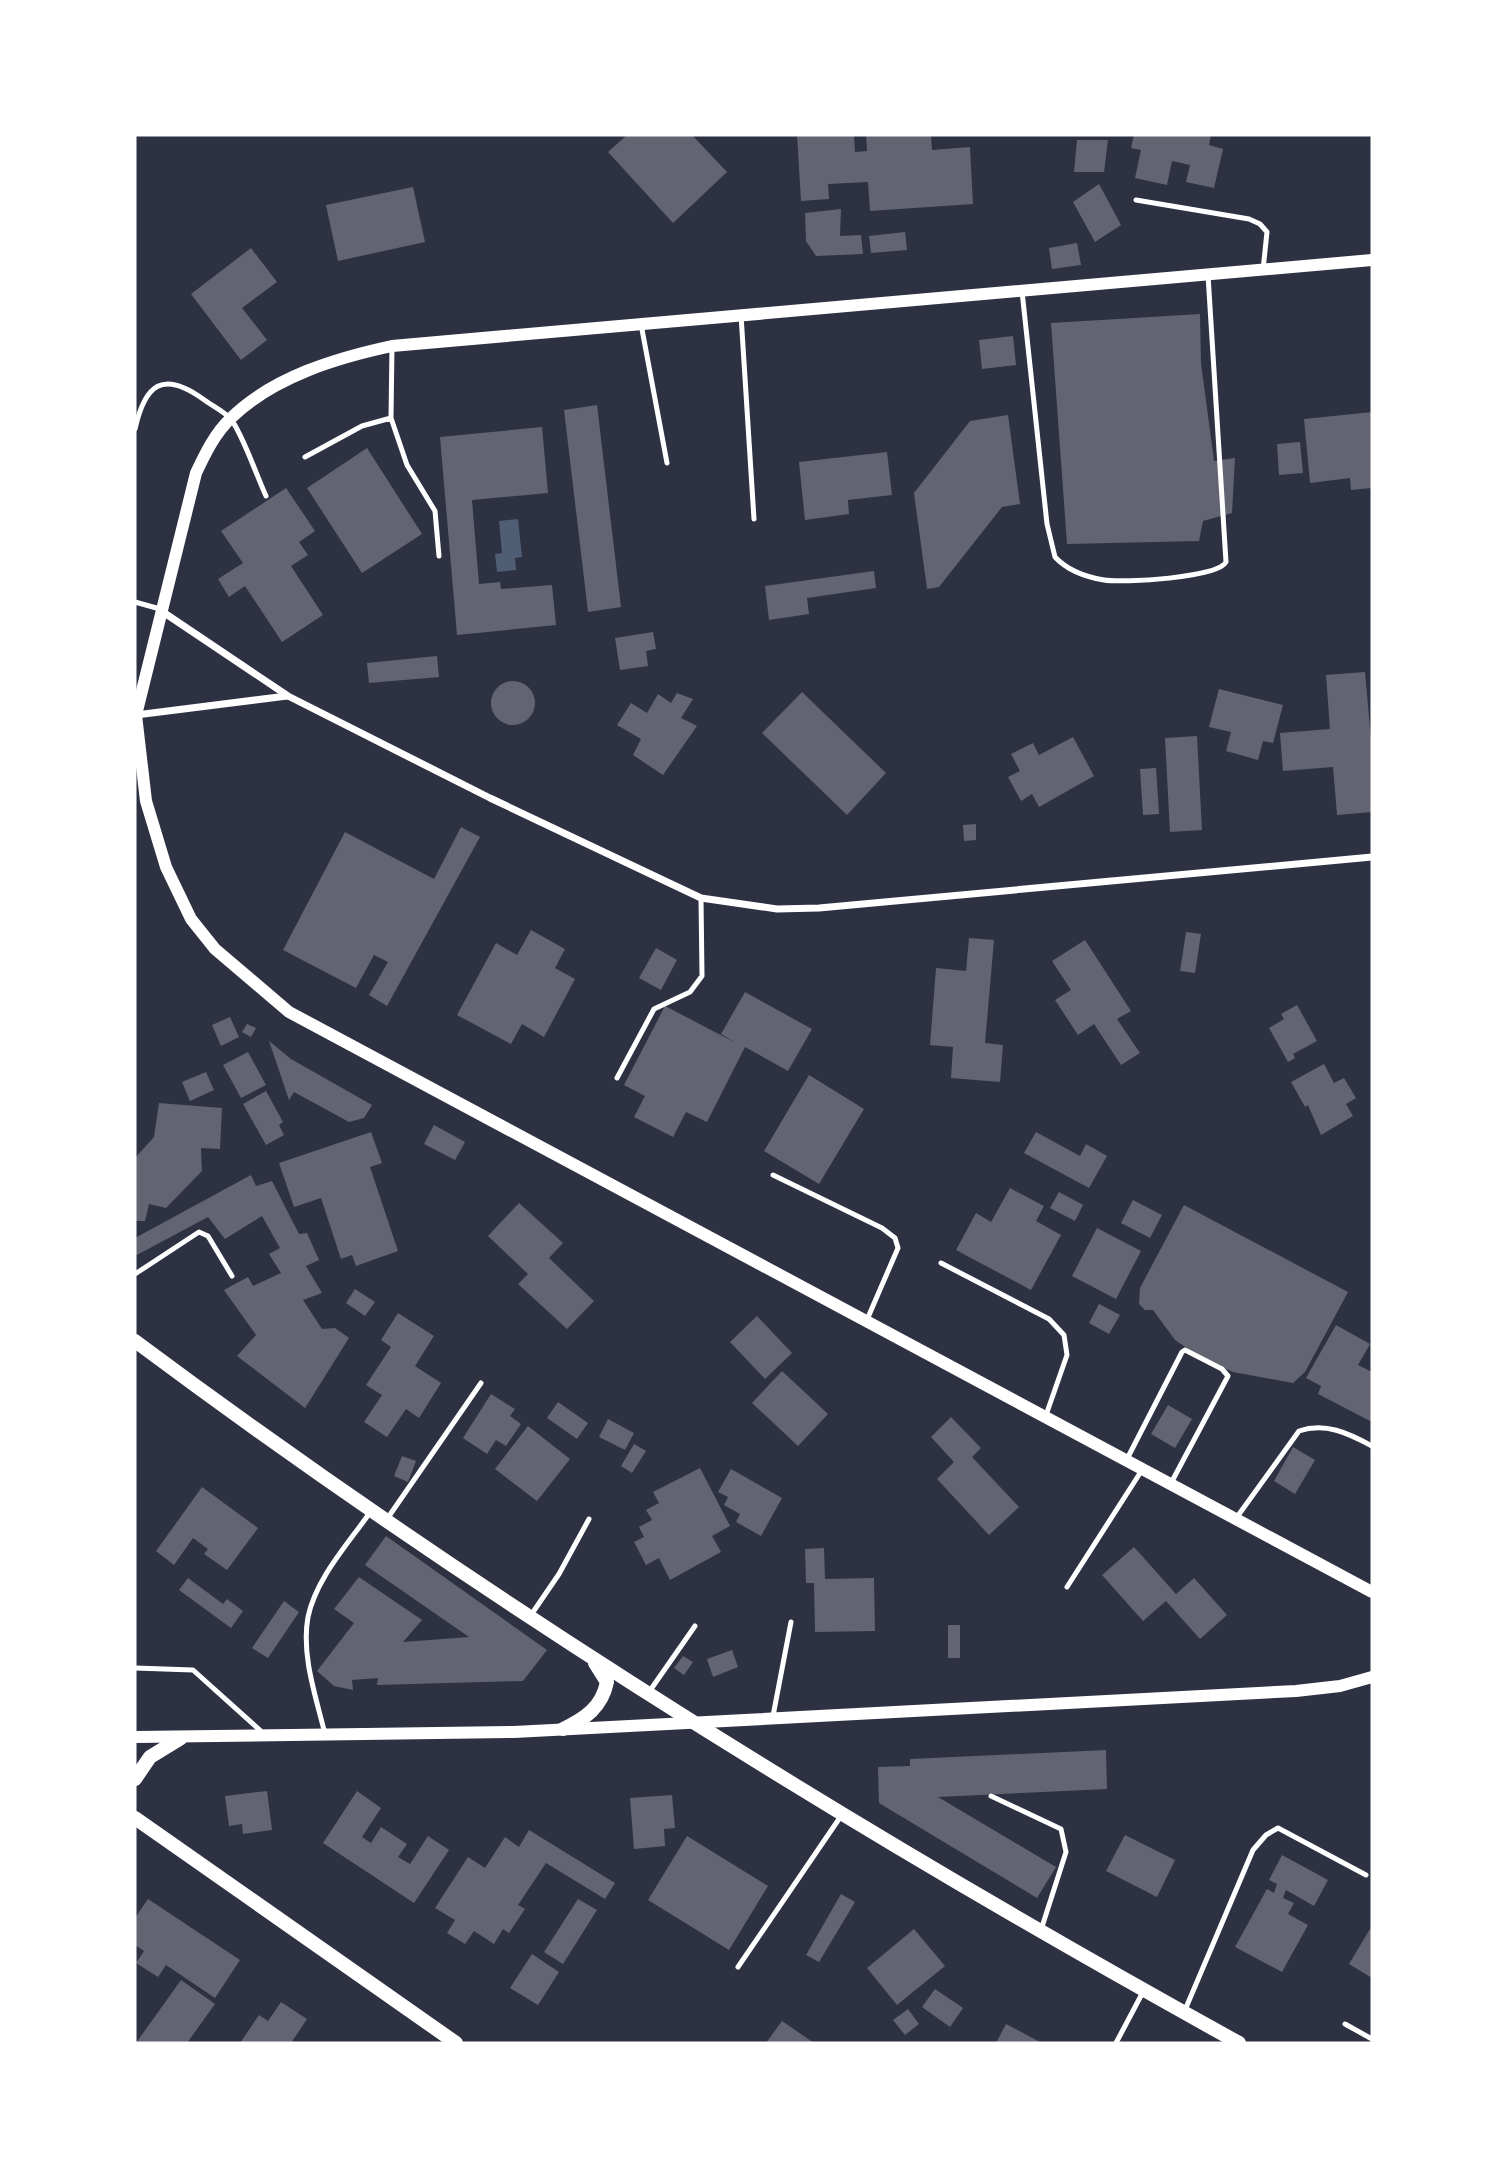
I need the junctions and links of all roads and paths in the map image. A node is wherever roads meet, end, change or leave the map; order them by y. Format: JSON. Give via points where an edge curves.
{"nodes":[{"id":1,"x":1136,"y":200,"type":"dead end"},
{"id":2,"x":1372,"y":260,"type":"edge"},
{"id":3,"x":1263,"y":270,"type":"junction"},
{"id":4,"x":1208,"y":275,"type":"junction"},
{"id":5,"x":1022,"y":291,"type":"junction"},
{"id":6,"x":741,"y":315,"type":"junction"},
{"id":7,"x":641,"y":324,"type":"junction"},
{"id":8,"x":391,"y":346,"type":"junction"},
{"id":9,"x":391,"y":418,"type":"junction"},
{"id":10,"x":230,"y":419,"type":"junction"},
{"id":11,"x":135,"y":429,"type":"edge"},
{"id":12,"x":305,"y":457,"type":"dead end"},
{"id":13,"x":667,"y":463,"type":"dead end"},
{"id":14,"x":266,"y":496,"type":"dead end"},
{"id":15,"x":754,"y":519,"type":"dead end"},
{"id":16,"x":439,"y":556,"type":"dead end"},
{"id":17,"x":135,"y":602,"type":"edge"},
{"id":18,"x":160,"y":609,"type":"junction"},
{"id":19,"x":288,"y":696,"type":"junction"},
{"id":20,"x":135,"y":715,"type":"edge"},
{"id":21,"x":1372,"y":857,"type":"edge"},
{"id":22,"x":701,"y":898,"type":"junction"},
{"id":23,"x":617,"y":1078,"type":"dead end"},
{"id":24,"x":773,"y":1175,"type":"dead end"},
{"id":25,"x":941,"y":1263,"type":"dead end"},
{"id":26,"x":135,"y":1274,"type":"edge"},
{"id":27,"x":232,"y":1276,"type":"dead end"},
{"id":28,"x":866,"y":1322,"type":"junction"},
{"id":29,"x":135,"y":1341,"type":"edge"},
{"id":30,"x":481,"y":1382,"type":"dead end"},
{"id":31,"x":1045,"y":1418,"type":"junction"},
{"id":32,"x":1372,"y":1446,"type":"edge"},
{"id":33,"x":1126,"y":1461,"type":"junction"},
{"id":34,"x":1142,"y":1470,"type":"junction"},
{"id":35,"x":1170,"y":1485,"type":"junction"},
{"id":36,"x":372,"y":1509,"type":"junction"},
{"id":37,"x":387,"y":1519,"type":"junction"},
{"id":38,"x":589,"y":1519,"type":"dead end"},
{"id":39,"x":1236,"y":1520,"type":"junction"},
{"id":40,"x":1067,"y":1587,"type":"dead end"},
{"id":41,"x":1372,"y":1592,"type":"edge"},
{"id":42,"x":530,"y":1617,"type":"junction"},
{"id":43,"x":791,"y":1622,"type":"dead end"},
{"id":44,"x":695,"y":1626,"type":"dead end"},
{"id":45,"x":590,"y":1657,"type":"junction"},
{"id":46,"x":135,"y":1668,"type":"edge"},
{"id":47,"x":1372,"y":1677,"type":"edge"},
{"id":48,"x":647,"y":1694,"type":"junction"},
{"id":49,"x":772,"y":1719,"type":"junction"},
{"id":50,"x":690,"y":1723,"type":"junction"},
{"id":51,"x":563,"y":1729,"type":"junction"},
{"id":52,"x":325,"y":1735,"type":"junction"},
{"id":53,"x":135,"y":1737,"type":"edge"},
{"id":54,"x":267,"y":1737,"type":"junction"},
{"id":55,"x":181,"y":1738,"type":"junction"},
{"id":56,"x":135,"y":1779,"type":"edge"},
{"id":57,"x":991,"y":1796,"type":"dead end"},
{"id":58,"x":843,"y":1814,"type":"junction"},
{"id":59,"x":135,"y":1818,"type":"edge"},
{"id":60,"x":1366,"y":1875,"type":"dead end"},
{"id":61,"x":1041,"y":1930,"type":"junction"},
{"id":62,"x":738,"y":1967,"type":"dead end"},
{"id":63,"x":1144,"y":1990,"type":"junction"},
{"id":64,"x":1184,"y":2012,"type":"junction"},
{"id":65,"x":1345,"y":2024,"type":"dead end"},
{"id":66,"x":1372,"y":2039,"type":"edge"},
{"id":67,"x":456,"y":2043,"type":"edge"},
{"id":68,"x":1116,"y":2043,"type":"edge"},
{"id":69,"x":1239,"y":2043,"type":"edge"}],
"edges":[{"from":1,"to":3,"type":"lane","via":[[1260,224],[1266,232]]},
{"from":2,"to":3,"type":"street"},
{"from":3,"to":4,"type":"street"},
{"from":4,"to":5,"type":"street"},
{"from":4,"to":5,"type":"lane","via":[[1226,562],[1216,571],[1138,581],[1083,575],[1055,557],[1047,524]]},
{"from":5,"to":6,"type":"street"},
{"from":6,"to":7,"type":"street"},
{"from":6,"to":15,"type":"lane"},
{"from":7,"to":8,"type":"street"},
{"from":7,"to":13,"type":"lane"},
{"from":8,"to":9,"type":"lane"},
{"from":8,"to":10,"type":"street","via":[[301,373]]},
{"from":9,"to":12,"type":"lane","via":[[362,426]]},
{"from":9,"to":16,"type":"lane","via":[[407,465],[435,511]]},
{"from":10,"to":11,"type":"lane","via":[[173,382],[153,388],[144,398]]},
{"from":10,"to":14,"type":"lane"},
{"from":10,"to":18,"type":"street","via":[[196,472]]},
{"from":17,"to":18,"type":"lane"},
{"from":18,"to":19,"type":"street"},
{"from":18,"to":20,"type":"street"},
{"from":19,"to":20,"type":"street"},
{"from":19,"to":22,"type":"street"},
{"from":20,"to":28,"type":"street","via":[[146,801],[166,867],[191,919],[215,949],[256,986],[289,1012]]},
{"from":21,"to":22,"type":"street","via":[[819,908],[777,909]]},
{"from":22,"to":23,"type":"lane","via":[[702,976],[690,992],[654,1009]]},
{"from":24,"to":28,"type":"lane","via":[[895,1238],[898,1248]]},
{"from":25,"to":31,"type":"lane","via":[[1049,1319],[1064,1335],[1067,1355]]},
{"from":26,"to":27,"type":"lane","via":[[198,1232],[208,1236]]},
{"from":28,"to":31,"type":"street"},
{"from":29,"to":36,"type":"main road"},
{"from":30,"to":37,"type":"lane"},
{"from":31,"to":33,"type":"street"},
{"from":32,"to":39,"type":"lane","via":[[1335,1429],[1315,1426],[1299,1431]]},
{"from":33,"to":34,"type":"street"},
{"from":33,"to":35,"type":"lane","via":[[1182,1352],[1222,1369],[1228,1377]]},
{"from":34,"to":35,"type":"street"},
{"from":34,"to":40,"type":"lane"},
{"from":35,"to":39,"type":"street"},
{"from":36,"to":37,"type":"main road"},
{"from":36,"to":52,"type":"lane","via":[[321,1582],[308,1616],[308,1660]]},
{"from":37,"to":42,"type":"main road"},
{"from":38,"to":42,"type":"lane"},
{"from":39,"to":41,"type":"street"},
{"from":42,"to":45,"type":"main road"},
{"from":43,"to":49,"type":"lane"},
{"from":44,"to":48,"type":"lane"},
{"from":45,"to":48,"type":"main road"},
{"from":45,"to":51,"type":"main road","via":[[603,1672],[605,1693],[590,1714]]},
{"from":46,"to":54,"type":"lane","via":[[193,1670]]},
{"from":47,"to":49,"type":"street","via":[[1296,1691]]},
{"from":48,"to":50,"type":"main road"},
{"from":49,"to":50,"type":"street"},
{"from":50,"to":51,"type":"street"},
{"from":50,"to":58,"type":"main road"},
{"from":51,"to":52,"type":"street"},
{"from":52,"to":54,"type":"street"},
{"from":53,"to":55,"type":"street"},
{"from":54,"to":55,"type":"street"},
{"from":55,"to":56,"type":"main road","via":[[150,1756]]},
{"from":57,"to":61,"type":"lane","via":[[1061,1829],[1066,1852]]},
{"from":58,"to":61,"type":"main road"},
{"from":58,"to":62,"type":"lane"},
{"from":59,"to":67,"type":"main road"},
{"from":60,"to":64,"type":"lane","via":[[1278,1828],[1266,1835],[1253,1850]]},
{"from":61,"to":63,"type":"main road"},
{"from":63,"to":64,"type":"main road"},
{"from":63,"to":68,"type":"lane"},
{"from":64,"to":69,"type":"main road"},
{"from":65,"to":66,"type":"lane"}]}
